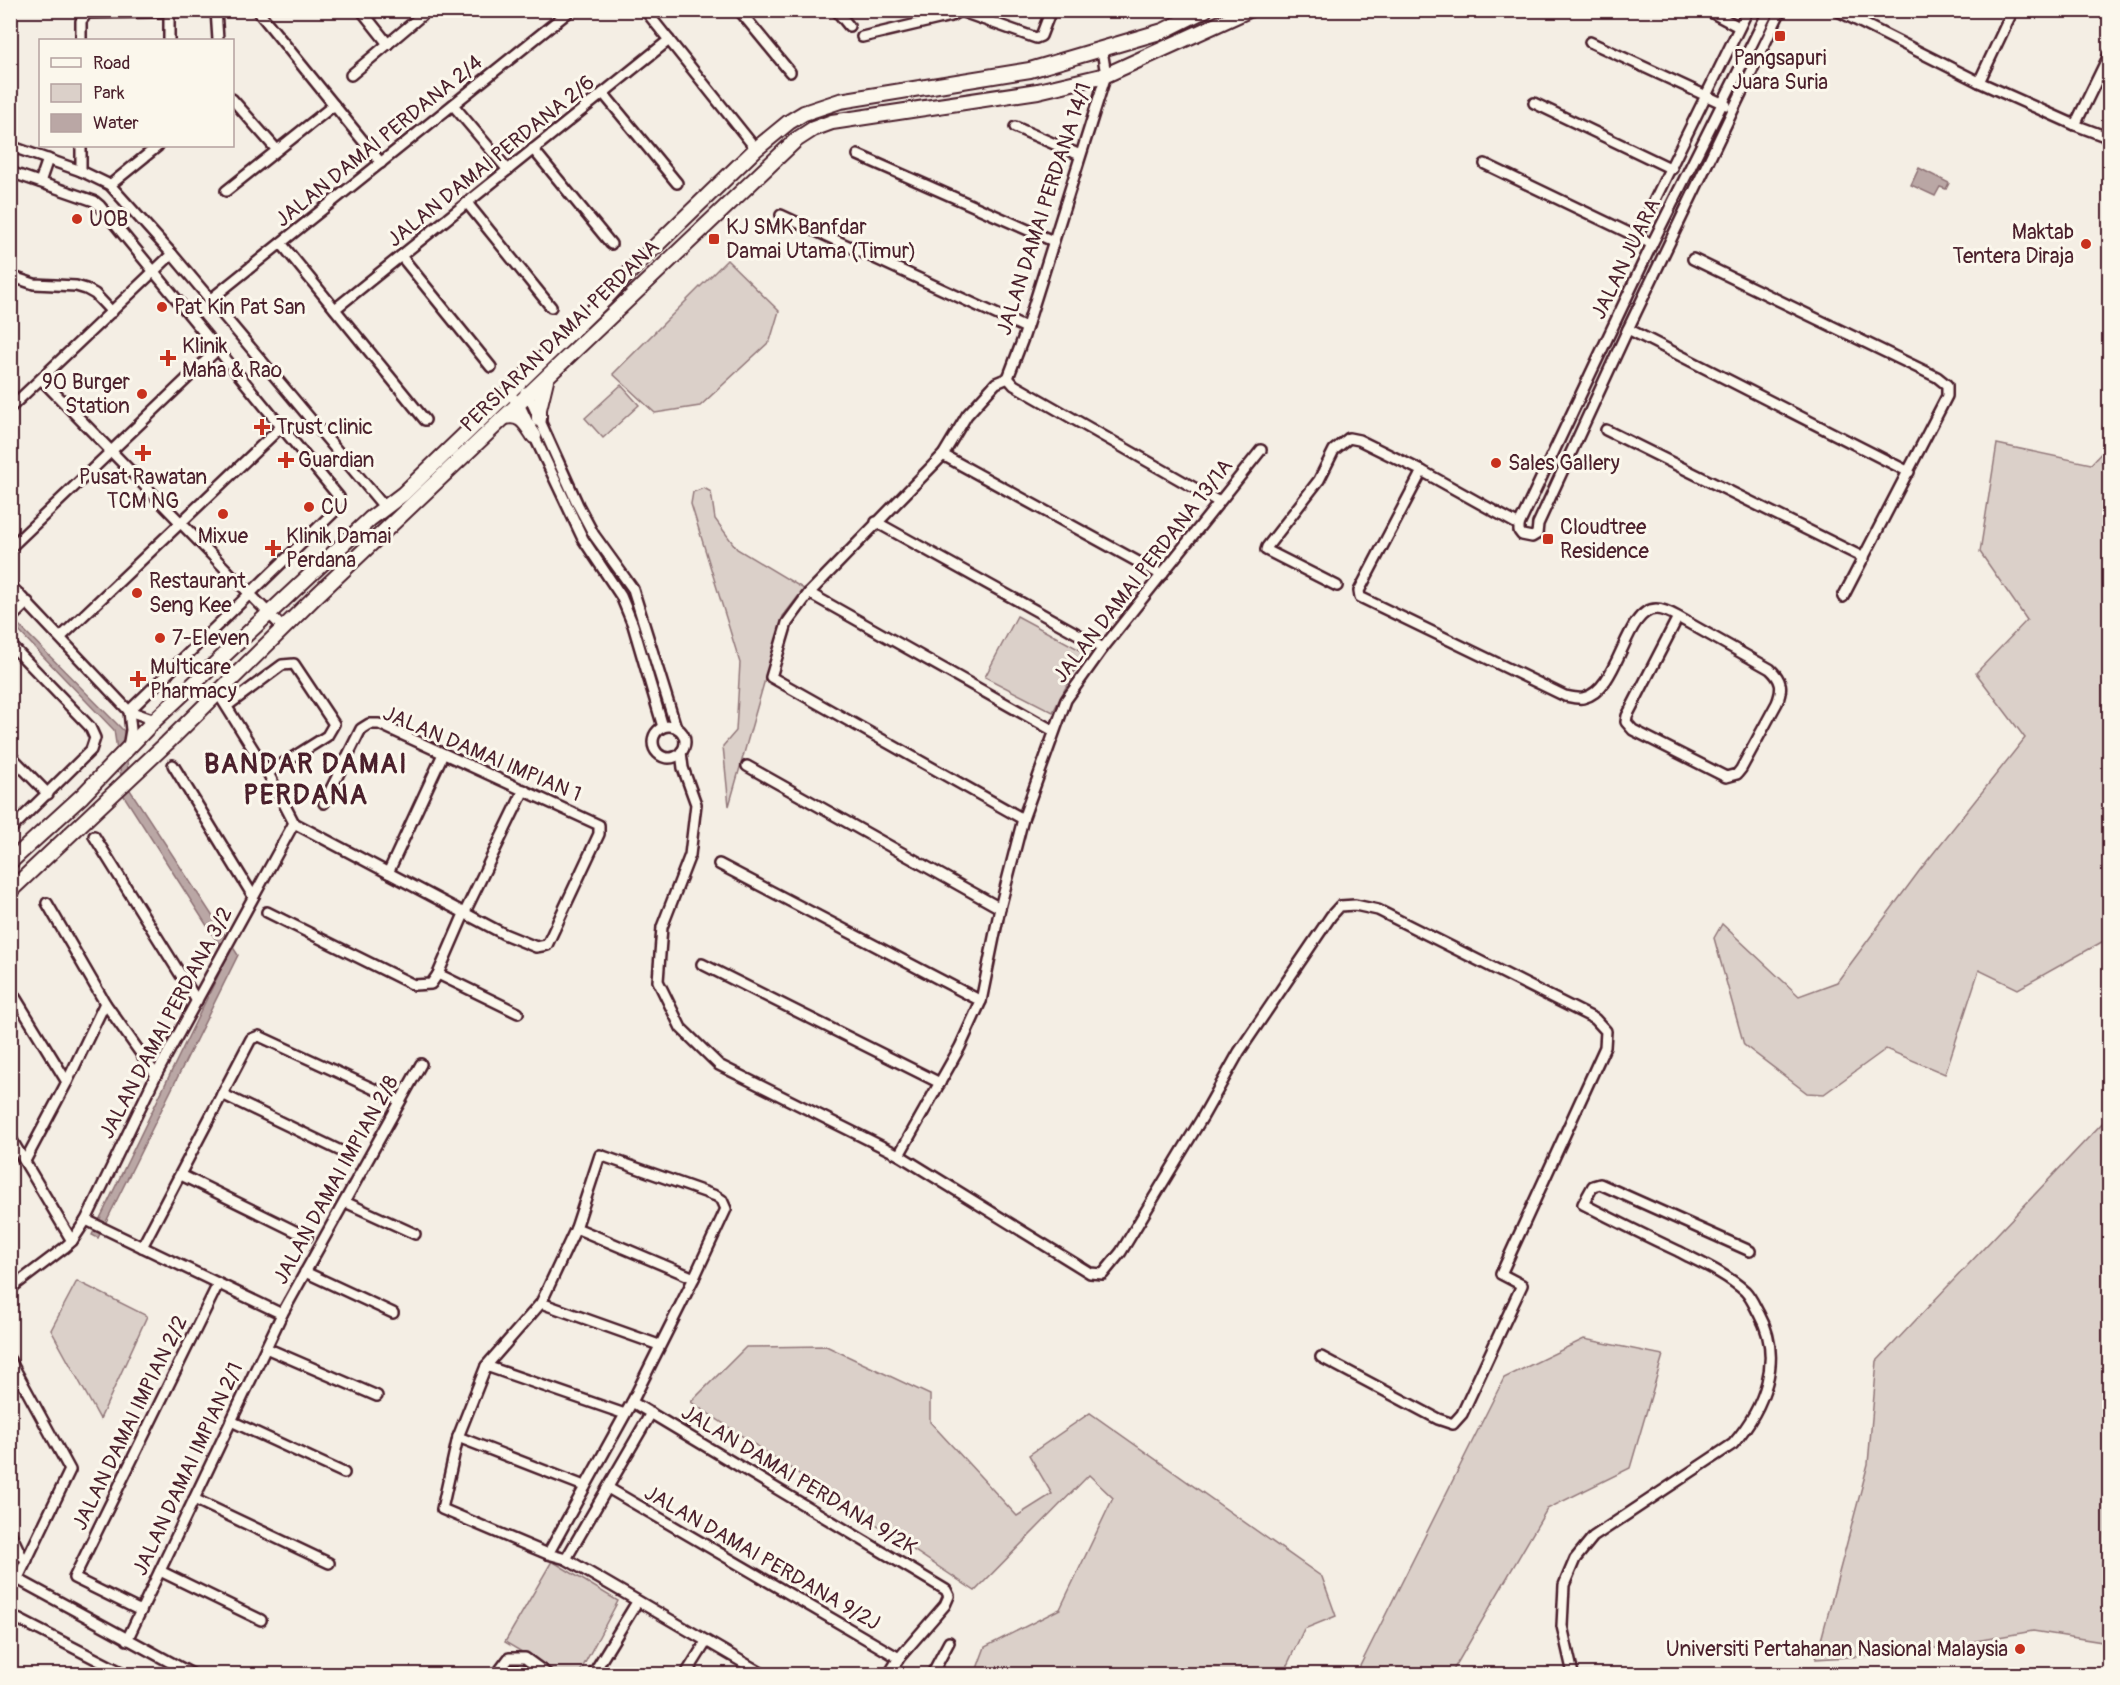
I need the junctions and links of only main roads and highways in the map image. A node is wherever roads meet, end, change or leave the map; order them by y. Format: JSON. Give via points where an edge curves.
{"nodes":[{"id":1,"x":1205,"y":10,"type":"edge"},
{"id":2,"x":1249,"y":10,"type":"edge"},
{"id":3,"x":859,"y":97,"type":"junction"},
{"id":4,"x":857,"y":118,"type":"junction"},
{"id":5,"x":528,"y":373,"type":"junction"},
{"id":6,"x":546,"y":378,"type":"junction"},
{"id":7,"x":505,"y":417,"type":"junction"},
{"id":8,"x":540,"y":419,"type":"road end"},
{"id":9,"x":534,"y":436,"type":"road end"},
{"id":10,"x":370,"y":519,"type":"junction"},
{"id":11,"x":10,"y":862,"type":"edge"},
{"id":12,"x":10,"y":891,"type":"edge"}],
"edges":[{"from":1,"to":3,"type":"main road","name":"PERSIARAN DAMAI PERDANA","via":[[1163,31],[1030,70]]},
{"from":2,"to":4,"type":"main road","name":"PERSIARAN DAMAI PERDANA","via":[[1106,75],[1038,92]]},
{"from":3,"to":4,"type":"main road","via":[[868,111]]},
{"from":3,"to":5,"type":"main road","name":"PERSIARAN DAMAI PERDANA","via":[[804,113],[756,149]]},
{"from":4,"to":6,"type":"main road","name":"PERSIARAN DAMAI PERDANA","via":[[821,126],[796,140]]},
{"from":5,"to":10,"type":"main road","name":"PERSIARAN DAMAI PERDANA","via":[[403,494]]},
{"from":5,"to":10,"type":"main road","name":"PERSIARAN DAMAI PERDANA","via":[[504,385],[381,503]]},
{"from":6,"to":7,"type":"main road","name":"PERSIARAN DAMAI PERDANA"},
{"from":6,"to":8,"type":"main road"},
{"from":7,"to":9,"type":"main road","via":[[522,418]]},
{"from":7,"to":12,"type":"main road","name":"PERSIARAN DAMAI PERDANA"},
{"from":10,"to":11,"type":"main road","name":"PERSIARAN DAMAI PERDANA"}]}
